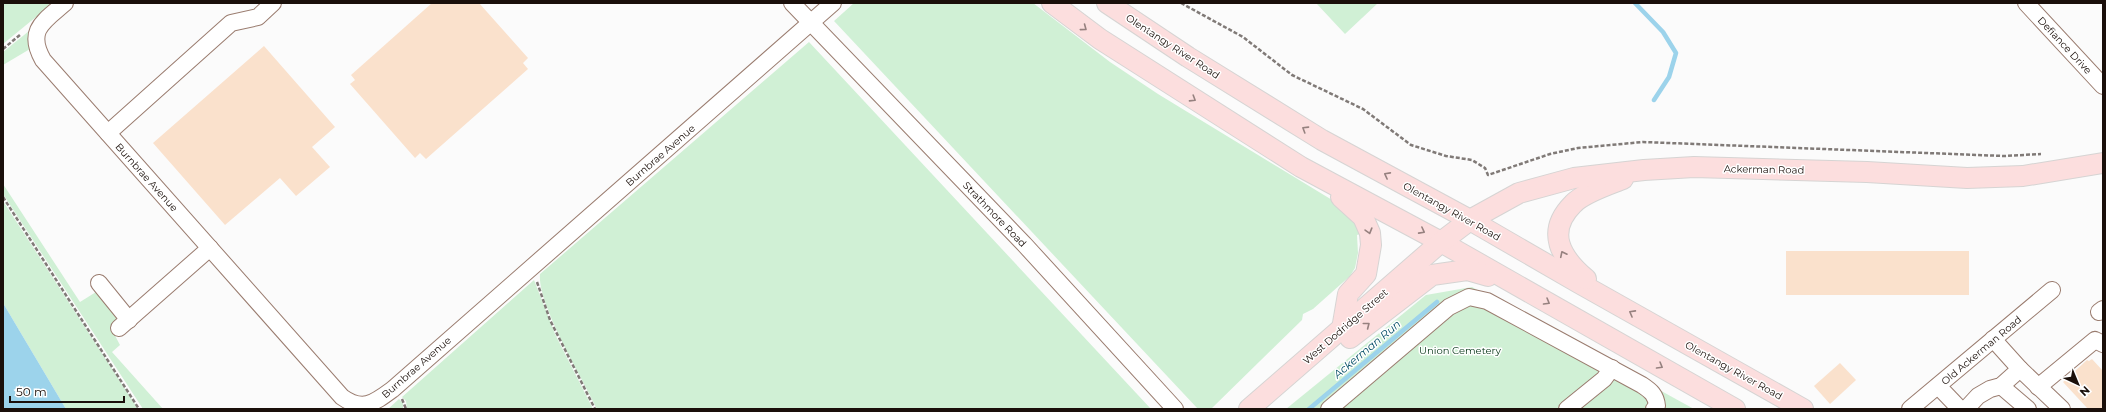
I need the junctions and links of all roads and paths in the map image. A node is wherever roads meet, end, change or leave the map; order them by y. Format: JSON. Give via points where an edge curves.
{"nodes":[{"id":1,"x":65,"y":3,"type":"edge"},
{"id":2,"x":273,"y":3,"type":"edge"},
{"id":3,"x":792,"y":3,"type":"edge"},
{"id":4,"x":833,"y":3,"type":"edge"},
{"id":5,"x":1052,"y":3,"type":"edge"},
{"id":6,"x":1107,"y":3,"type":"edge"},
{"id":7,"x":1181,"y":3,"type":"edge"},
{"id":8,"x":2026,"y":3,"type":"edge"},
{"id":9,"x":811,"y":22,"type":"junction"},
{"id":10,"x":2103,"y":86,"type":"edge"},
{"id":11,"x":108,"y":133,"type":"junction"},
{"id":12,"x":2103,"y":163,"type":"edge"},
{"id":13,"x":1301,"y":167,"type":"junction"},
{"id":14,"x":1644,"y":170,"type":"junction"},
{"id":15,"x":1488,"y":175,"type":"dead end"},
{"id":16,"x":3,"y":197,"type":"edge"},
{"id":17,"x":1470,"y":220,"type":"junction"},
{"id":18,"x":1441,"y":242,"type":"junction"},
{"id":19,"x":210,"y":248,"type":"junction"},
{"id":20,"x":534,"y":264,"type":"junction"},
{"id":21,"x":99,"y":283,"type":"dead end"},
{"id":22,"x":1513,"y":283,"type":"junction"},
{"id":23,"x":2052,"y":290,"type":"dead end"},
{"id":24,"x":1610,"y":300,"type":"junction"},
{"id":25,"x":1342,"y":329,"type":"junction"},
{"id":26,"x":1994,"y":339,"type":"junction"},
{"id":27,"x":2103,"y":344,"type":"edge"},
{"id":28,"x":2103,"y":354,"type":"edge"},
{"id":29,"x":1298,"y":366,"type":"junction"},
{"id":30,"x":1612,"y":368,"type":"junction"},
{"id":31,"x":2020,"y":369,"type":"junction"},
{"id":32,"x":1938,"y":386,"type":"junction"},
{"id":33,"x":2001,"y":386,"type":"junction"},
{"id":34,"x":2041,"y":389,"type":"junction"},
{"id":35,"x":369,"y":407,"type":"edge"},
{"id":36,"x":1250,"y":408,"type":"edge"},
{"id":37,"x":139,"y":409,"type":"edge"},
{"id":38,"x":595,"y":409,"type":"edge"},
{"id":39,"x":1176,"y":409,"type":"edge"},
{"id":40,"x":1329,"y":409,"type":"edge"},
{"id":41,"x":1567,"y":409,"type":"edge"},
{"id":42,"x":1654,"y":409,"type":"edge"},
{"id":43,"x":1735,"y":409,"type":"edge"},
{"id":44,"x":1803,"y":409,"type":"edge"},
{"id":45,"x":1910,"y":409,"type":"edge"},
{"id":46,"x":1960,"y":409,"type":"edge"},
{"id":47,"x":1966,"y":409,"type":"edge"},
{"id":48,"x":2028,"y":409,"type":"edge"},
{"id":49,"x":2060,"y":409,"type":"edge"}],
"edges":[{"from":1,"to":11,"type":"street","name":"Burnbrae Avenue","via":[[40,24],[36,36],[37,49],[43,60]]},
{"from":2,"to":11,"type":"street","via":[[258,17],[231,23]]},
{"from":3,"to":9,"type":"street","name":"Strathmore Road"},
{"from":4,"to":9,"type":"street","name":"Burnbrae Avenue"},
{"from":5,"to":13,"type":"main road","one_way":true,"via":[[1100,39]]},
{"from":17,"to":6,"type":"main road","name":"Olentangy River Road","one_way":true,"via":[[1322,140],[1188,57]]},
{"from":7,"to":15,"type":"path","via":[[1243,37],[1292,75],[1363,109],[1411,145],[1446,156],[1472,160],[1485,168]]},
{"from":8,"to":10,"type":"street","name":"Defiance Drive"},
{"from":9,"to":20,"type":"street","name":"Burnbrae Avenue"},
{"from":9,"to":39,"type":"street","name":"Strathmore Road","via":[[1029,249]]},
{"from":11,"to":19,"type":"street","name":"Burnbrae Avenue"},
{"from":12,"to":14,"type":"main road","name":"Ackerman Road","via":[[2023,176],[1967,178],[1694,167]]},
{"from":13,"to":18,"type":"main road","one_way":true},
{"from":13,"to":25,"type":"main road","one_way":true,"via":[[1355,208],[1363,217],[1370,233],[1370,257],[1366,274],[1348,294]]},
{"from":14,"to":17,"type":"main road","name":"Ackerman Road","via":[[1574,178],[1519,193]]},
{"from":24,"to":14,"type":"main road","one_way":true,"via":[[1564,257],[1557,230],[1573,203],[1596,190]]},
{"from":16,"to":37,"type":"path"},
{"from":17,"to":18,"type":"main road","name":"Ackerman Road"},
{"from":17,"to":24,"type":"main road","name":"Olentangy River Road"},
{"from":18,"to":22,"type":"main road"},
{"from":18,"to":25,"type":"main road","name":"West Dodridge Street"},
{"from":19,"to":21,"type":"street","via":[[124,324]]},
{"from":19,"to":35,"type":"street","name":"Burnbrae Avenue","via":[[342,396],[355,405]]},
{"from":20,"to":35,"type":"street","name":"Burnbrae Avenue","via":[[393,389]]},
{"from":20,"to":38,"type":"path","via":[[550,320]]},
{"from":29,"to":22,"type":"main road","one_way":true,"via":[[1338,347],[1432,275],[1467,270]]},
{"from":22,"to":43,"type":"main road","one_way":true},
{"from":23,"to":26,"type":"street","name":"Old Ackerman Road"},
{"from":44,"to":24,"type":"main road","name":"Olentangy River Road","one_way":true},
{"from":25,"to":29,"type":"main road","name":"West Dodridge Street"},
{"from":26,"to":31,"type":"street"},
{"from":26,"to":32,"type":"street","name":"Old Ackerman Road"},
{"from":27,"to":34,"type":"street","via":[[2095,340]]},
{"from":28,"to":34,"type":"street","via":[[2096,352],[2084,356]]},
{"from":29,"to":36,"type":"main road","name":"West Dodridge Street"},
{"from":30,"to":40,"type":"street","via":[[1487,301],[1469,297],[1449,307]]},
{"from":30,"to":41,"type":"street","via":[[1604,379]]},
{"from":30,"to":42,"type":"street","via":[[1651,391],[1656,398],[1657,406]]},
{"from":31,"to":33,"type":"street"},
{"from":31,"to":34,"type":"street"},
{"from":32,"to":45,"type":"street","name":"Old Ackerman Road"},
{"from":32,"to":46,"type":"street"},
{"from":33,"to":47,"type":"street","via":[[1978,396]]},
{"from":33,"to":48,"type":"street"},
{"from":34,"to":49,"type":"street"}]}
